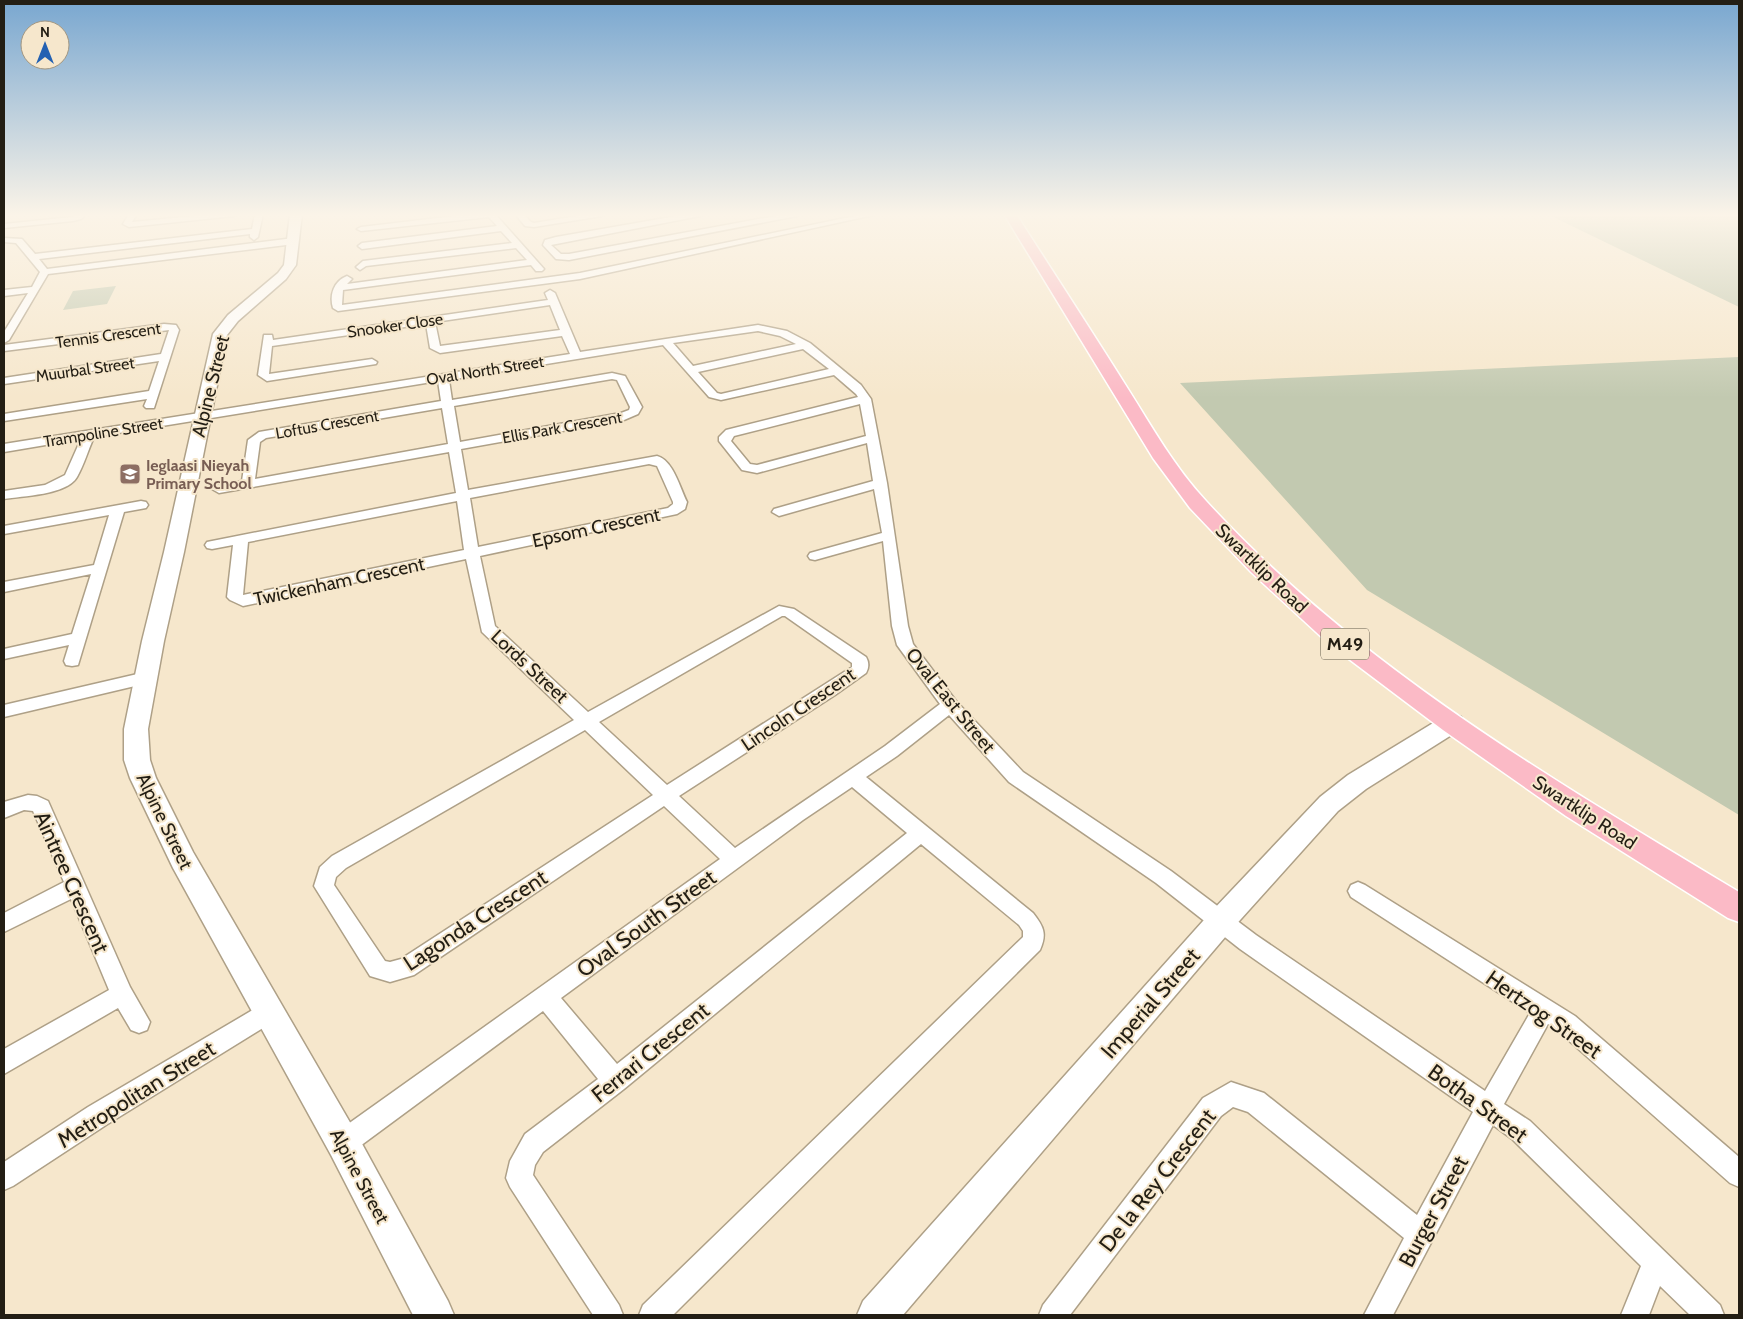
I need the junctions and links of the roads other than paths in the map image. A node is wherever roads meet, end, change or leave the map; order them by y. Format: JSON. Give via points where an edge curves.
{"nodes":[{"id":1,"x":43,"y":276,"type":"edge"},
{"id":2,"x":282,"y":276,"type":"edge"},
{"id":3,"x":432,"y":276,"type":"edge"},
{"id":4,"x":543,"y":276,"type":"edge"},
{"id":5,"x":582,"y":276,"type":"edge"},
{"id":6,"x":1048,"y":276,"type":"edge"},
{"id":7,"x":347,"y":279,"type":"dead end"},
{"id":8,"x":546,"y":280,"type":"junction"},
{"id":9,"x":338,"y":288,"type":"junction"},
{"id":10,"x":34,"y":290,"type":"junction"},
{"id":11,"x":4,"y":293,"type":"edge"},
{"id":12,"x":554,"y":302,"type":"junction"},
{"id":13,"x":18,"y":318,"type":"junction"},
{"id":14,"x":4,"y":320,"type":"edge"},
{"id":15,"x":430,"y":320,"type":"junction"},
{"id":16,"x":566,"y":332,"type":"junction"},
{"id":17,"x":4,"y":340,"type":"edge"},
{"id":18,"x":665,"y":341,"type":"junction"},
{"id":19,"x":806,"y":345,"type":"junction"},
{"id":20,"x":4,"y":348,"type":"edge"},
{"id":21,"x":576,"y":356,"type":"junction"},
{"id":22,"x":165,"y":357,"type":"junction"},
{"id":23,"x":372,"y":362,"type":"dead end"},
{"id":24,"x":690,"y":370,"type":"junction"},
{"id":25,"x":836,"y":370,"type":"junction"},
{"id":26,"x":443,"y":377,"type":"junction"},
{"id":27,"x":4,"y":381,"type":"edge"},
{"id":28,"x":318,"y":384,"type":"junction"},
{"id":29,"x":865,"y":399,"type":"junction"},
{"id":30,"x":446,"y":403,"type":"junction"},
{"id":31,"x":202,"y":416,"type":"junction"},
{"id":32,"x":4,"y":418,"type":"edge"},
{"id":33,"x":89,"y":434,"type":"junction"},
{"id":34,"x":873,"y":438,"type":"junction"},
{"id":35,"x":454,"y":446,"type":"junction"},
{"id":36,"x":4,"y":448,"type":"edge"},
{"id":37,"x":881,"y":483,"type":"junction"},
{"id":38,"x":248,"y":484,"type":"junction"},
{"id":39,"x":219,"y":490,"type":"dead end"},
{"id":40,"x":4,"y":495,"type":"edge"},
{"id":41,"x":462,"y":496,"type":"junction"},
{"id":42,"x":141,"y":505,"type":"dead end"},
{"id":43,"x":118,"y":509,"type":"junction"},
{"id":44,"x":779,"y":512,"type":"dead end"},
{"id":45,"x":4,"y":530,"type":"edge"},
{"id":46,"x":889,"y":535,"type":"junction"},
{"id":47,"x":241,"y":539,"type":"junction"},
{"id":48,"x":212,"y":545,"type":"dead end"},
{"id":49,"x":472,"y":553,"type":"junction"},
{"id":50,"x":815,"y":556,"type":"dead end"},
{"id":51,"x":101,"y":568,"type":"junction"},
{"id":52,"x":4,"y":587,"type":"edge"},
{"id":53,"x":79,"y":638,"type":"junction"},
{"id":54,"x":4,"y":654,"type":"edge"},
{"id":55,"x":72,"y":662,"type":"dead end"},
{"id":56,"x":146,"y":678,"type":"junction"},
{"id":57,"x":950,"y":704,"type":"junction"},
{"id":58,"x":4,"y":711,"type":"edge"},
{"id":59,"x":587,"y":719,"type":"junction"},
{"id":60,"x":1452,"y":723,"type":"junction"},
{"id":61,"x":853,"y":778,"type":"junction"},
{"id":62,"x":665,"y":796,"type":"junction"},
{"id":63,"x":4,"y":811,"type":"edge"},
{"id":64,"x":921,"y":832,"type":"junction"},
{"id":65,"x":734,"y":860,"type":"junction"},
{"id":66,"x":74,"y":887,"type":"junction"},
{"id":67,"x":1358,"y":891,"type":"dead end"},
{"id":68,"x":1739,"y":908,"type":"edge"},
{"id":69,"x":1222,"y":920,"type":"junction"},
{"id":70,"x":4,"y":923,"type":"edge"},
{"id":71,"x":122,"y":994,"type":"junction"},
{"id":72,"x":546,"y":996,"type":"junction"},
{"id":73,"x":1544,"y":1009,"type":"junction"},
{"id":74,"x":268,"y":1012,"type":"junction"},
{"id":75,"x":139,"y":1022,"type":"dead end"},
{"id":76,"x":4,"y":1062,"type":"edge"},
{"id":77,"x":614,"y":1081,"type":"junction"},
{"id":78,"x":1489,"y":1107,"type":"junction"},
{"id":79,"x":343,"y":1143,"type":"junction"},
{"id":80,"x":1739,"y":1174,"type":"edge"},
{"id":81,"x":4,"y":1177,"type":"edge"},
{"id":82,"x":1420,"y":1234,"type":"junction"},
{"id":83,"x":1656,"y":1262,"type":"junction"},
{"id":84,"x":434,"y":1315,"type":"edge"},
{"id":85,"x":609,"y":1315,"type":"edge"},
{"id":86,"x":653,"y":1315,"type":"edge"},
{"id":87,"x":877,"y":1315,"type":"edge"},
{"id":88,"x":1053,"y":1315,"type":"edge"},
{"id":89,"x":1378,"y":1315,"type":"edge"},
{"id":90,"x":1635,"y":1315,"type":"edge"},
{"id":91,"x":1710,"y":1315,"type":"edge"}],
"edges":[{"from":1,"to":10,"type":"street"},
{"from":2,"to":31,"type":"street","name":"Alpine Street","via":[[222,330]]},
{"from":3,"to":9,"type":"street"},
{"from":4,"to":8,"type":"street"},
{"from":5,"to":8,"type":"street"},
{"from":6,"to":60,"type":"main road","name":"Swartklip Road","number":"M49","via":[[1149,438],[1197,504],[1259,567],[1331,632]]},
{"from":7,"to":9,"type":"street"},
{"from":8,"to":9,"type":"street","via":[[344,309],[337,307]]},
{"from":8,"to":12,"type":"street"},
{"from":10,"to":11,"type":"street"},
{"from":10,"to":13,"type":"street"},
{"from":12,"to":15,"type":"street","name":"Snooker Close"},
{"from":12,"to":16,"type":"street"},
{"from":13,"to":14,"type":"street"},
{"from":13,"to":17,"type":"street"},
{"from":15,"to":16,"type":"street","via":[[435,348],[440,350]]},
{"from":15,"to":28,"type":"street","name":"Snooker Close","via":[[267,340],[264,377]]},
{"from":16,"to":21,"type":"street"},
{"from":18,"to":19,"type":"street","name":"Oval North Street","via":[[748,328],[769,328]]},
{"from":18,"to":21,"type":"street","name":"Oval North Street"},
{"from":18,"to":24,"type":"street"},
{"from":19,"to":24,"type":"street"},
{"from":19,"to":25,"type":"street"},
{"from":20,"to":22,"type":"street","name":"Tennis Crescent","via":[[172,327],[174,330]]},
{"from":21,"to":26,"type":"street","name":"Oval North Street"},
{"from":22,"to":27,"type":"street","name":"Muurbal Street"},
{"from":22,"to":32,"type":"street","name":"Tennis Crescent","via":[[152,400]]},
{"from":23,"to":28,"type":"street"},
{"from":24,"to":25,"type":"street","via":[[713,395],[721,397]]},
{"from":25,"to":29,"type":"street"},
{"from":26,"to":28,"type":"street","name":"Oval North Street"},
{"from":26,"to":30,"type":"street","name":"Lords Street"},
{"from":28,"to":31,"type":"street","name":"Oval North Street"},
{"from":29,"to":34,"type":"street","name":"Oval East Street"},
{"from":29,"to":34,"type":"street","via":[[730,433],[725,441],[746,467],[757,469]]},
{"from":30,"to":35,"type":"street","name":"Lords Street"},
{"from":30,"to":35,"type":"street","name":"Ellis Park Crescent","via":[[615,376],[622,378],[636,407],[629,415]]},
{"from":30,"to":38,"type":"street","name":"Loftus Crescent","via":[[258,436],[254,440]]},
{"from":31,"to":33,"type":"street","name":"Trampoline Street"},
{"from":31,"to":56,"type":"street","name":"Alpine Street"},
{"from":33,"to":36,"type":"street","name":"Trampoline Street"},
{"from":33,"to":40,"type":"street","via":[[66,482]]},
{"from":34,"to":37,"type":"street","name":"Oval East Street"},
{"from":35,"to":38,"type":"street"},
{"from":35,"to":41,"type":"street","name":"Lords Street"},
{"from":37,"to":44,"type":"street"},
{"from":37,"to":46,"type":"street","name":"Oval East Street"},
{"from":38,"to":39,"type":"street"},
{"from":41,"to":47,"type":"street"},
{"from":41,"to":49,"type":"street","name":"Lords Street"},
{"from":41,"to":49,"type":"street","name":"Epsom Crescent","via":[[657,460],[680,502],[680,506],[672,511]]},
{"from":42,"to":43,"type":"street"},
{"from":43,"to":45,"type":"street"},
{"from":43,"to":51,"type":"street"},
{"from":46,"to":50,"type":"street"},
{"from":46,"to":57,"type":"street","name":"Oval East Street","via":[[905,645]]},
{"from":47,"to":48,"type":"street"},
{"from":47,"to":49,"type":"street","name":"Twickenham Crescent","via":[[235,598],[242,601]]},
{"from":49,"to":59,"type":"street","name":"Lords Street","via":[[488,628]]},
{"from":51,"to":52,"type":"street"},
{"from":51,"to":53,"type":"street"},
{"from":53,"to":54,"type":"street"},
{"from":53,"to":55,"type":"street"},
{"from":56,"to":58,"type":"street"},
{"from":56,"to":74,"type":"street","name":"Alpine Street","via":[[135,738],[143,778]]},
{"from":57,"to":61,"type":"street","name":"Oval South Street"},
{"from":57,"to":69,"type":"street","name":"Oval East Street","via":[[1016,777]]},
{"from":59,"to":62,"type":"street","name":"Lords Street"},
{"from":59,"to":62,"type":"street","name":"Lincoln Crescent","via":[[779,611],[789,612],[860,661],[861,667],[857,671],[829,691]]},
{"from":59,"to":62,"type":"street","name":"Lagonda Crescent","via":[[339,862],[327,873],[324,886],[378,969],[390,972],[406,968]]},
{"from":60,"to":68,"type":"main road","name":"Swartklip Road","number":"M49","via":[[1576,808]]},
{"from":60,"to":69,"type":"street","name":"Imperial Street","via":[[1343,792]]},
{"from":61,"to":64,"type":"street"},
{"from":61,"to":65,"type":"street","name":"Oval South Street"},
{"from":62,"to":65,"type":"street","name":"Lords Street"},
{"from":63,"to":66,"type":"street","name":"Aintree Crescent","via":[[23,803],[39,803]]},
{"from":64,"to":77,"type":"street","name":"Ferrari Crescent"},
{"from":64,"to":86,"type":"street","via":[[1026,919],[1033,930],[1032,943]]},
{"from":65,"to":72,"type":"street","name":"Oval South Street"},
{"from":66,"to":70,"type":"street"},
{"from":66,"to":71,"type":"street","name":"Aintree Crescent"},
{"from":67,"to":73,"type":"street","name":"Hertzog Street"},
{"from":69,"to":78,"type":"street","name":"Botha Street","via":[[1248,942]]},
{"from":69,"to":87,"type":"street","name":"Imperial Street"},
{"from":71,"to":75,"type":"street","name":"Aintree Crescent"},
{"from":71,"to":76,"type":"street"},
{"from":72,"to":77,"type":"street"},
{"from":72,"to":79,"type":"street","name":"Oval South Street"},
{"from":73,"to":78,"type":"street","name":"Burger Street"},
{"from":73,"to":80,"type":"street","name":"Hertzog Street","via":[[1581,1036]]},
{"from":74,"to":79,"type":"street","name":"Alpine Street"},
{"from":74,"to":81,"type":"street","name":"Metropolitan Street"},
{"from":77,"to":85,"type":"street","name":"Ferrari Crescent","via":[[534,1143],[523,1161],[519,1178]]},
{"from":78,"to":82,"type":"street","name":"Burger Street"},
{"from":78,"to":83,"type":"street","name":"Botha Street","via":[[1520,1130]]},
{"from":79,"to":84,"type":"street","name":"Alpine Street"},
{"from":82,"to":88,"type":"street","name":"De la Rey Crescent","via":[[1255,1102],[1231,1094],[1212,1107]]},
{"from":82,"to":89,"type":"street","name":"Burger Street"},
{"from":83,"to":90,"type":"street"},
{"from":83,"to":91,"type":"street","name":"Botha Street"}]}
